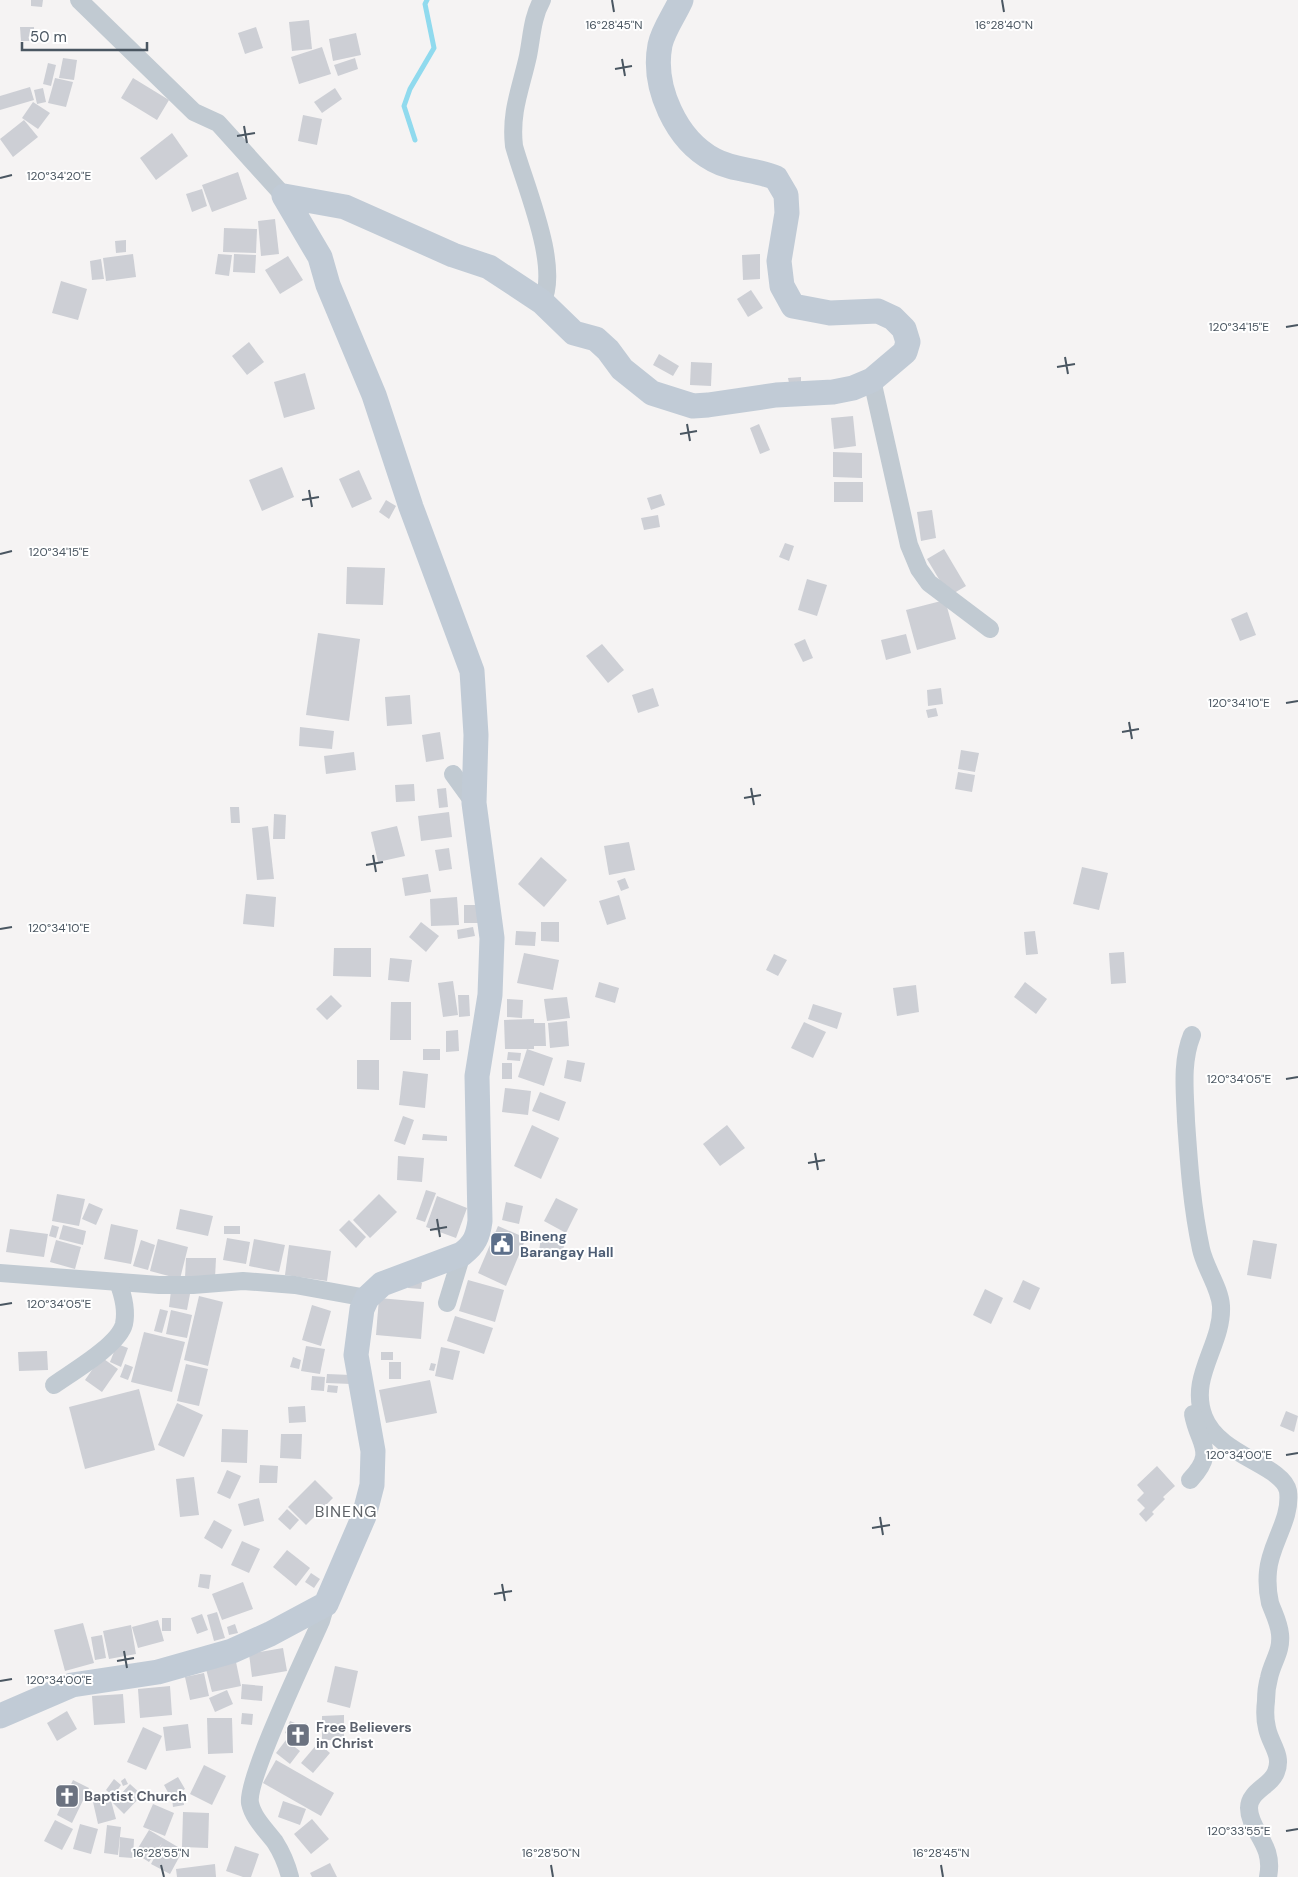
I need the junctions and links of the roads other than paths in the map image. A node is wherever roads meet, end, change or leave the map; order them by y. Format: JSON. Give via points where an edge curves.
{"nodes":[{"id":1,"x":79,"y":0,"type":"edge"},
{"id":2,"x":542,"y":0,"type":"edge"},
{"id":3,"x":681,"y":0,"type":"edge"},
{"id":4,"x":284,"y":196,"type":"junction"},
{"id":5,"x":542,"y":302,"type":"junction"},
{"id":6,"x":872,"y":380,"type":"junction"},
{"id":7,"x":990,"y":629,"type":"dead end"},
{"id":8,"x":453,"y":774,"type":"dead end"},
{"id":9,"x":474,"y":803,"type":"junction"},
{"id":10,"x":1192,"y":1034,"type":"dead end"},
{"id":11,"x":462,"y":1254,"type":"junction"},
{"id":12,"x":0,"y":1273,"type":"edge"},
{"id":13,"x":118,"y":1282,"type":"junction"},
{"id":14,"x":367,"y":1298,"type":"junction"},
{"id":15,"x":447,"y":1303,"type":"dead end"},
{"id":16,"x":54,"y":1385,"type":"dead end"},
{"id":17,"x":1200,"y":1400,"type":"junction"},
{"id":18,"x":1190,"y":1480,"type":"dead end"},
{"id":19,"x":326,"y":1604,"type":"junction"},
{"id":20,"x":0,"y":1716,"type":"edge"},
{"id":21,"x":290,"y":1877,"type":"edge"},
{"id":22,"x":1268,"y":1877,"type":"edge"}],
"edges":[{"from":1,"to":4,"type":"street","via":[[194,112],[218,123]]},
{"from":2,"to":5,"type":"street","via":[[532,26],[528,55],[515,100],[512,133],[545,248],[548,274]]},
{"from":3,"to":6,"type":"street","via":[[660,43],[658,63],[666,103],[686,136],[712,160],[776,178],[786,195],[787,212],[779,261],[782,286],[793,306],[830,313],[878,311],[893,318],[904,329],[908,342],[905,352]]},
{"from":4,"to":5,"type":"street","via":[[345,207],[454,256],[489,267]]},
{"from":4,"to":9,"type":"street","via":[[320,257],[328,285],[374,394],[411,507],[467,655],[475,690]]},
{"from":5,"to":6,"type":"street","via":[[574,333],[596,339],[637,382],[652,392],[693,406],[776,395],[833,392]]},
{"from":6,"to":7,"type":"street","via":[[909,545],[919,569],[943,595]]},
{"from":8,"to":9,"type":"street"},
{"from":9,"to":11,"type":"street","via":[[490,919],[491,970],[477,1076],[480,1221],[478,1236]]},
{"from":10,"to":17,"type":"street","via":[[1185,1063],[1190,1184],[1201,1250],[1221,1303],[1218,1332],[1200,1381]]},
{"from":11,"to":14,"type":"street","via":[[382,1284]]},
{"from":11,"to":15,"type":"street"},
{"from":12,"to":13,"type":"street"},
{"from":13,"to":14,"type":"street","via":[[178,1286],[243,1281]]},
{"from":13,"to":16,"type":"street","via":[[125,1313],[120,1332],[111,1343]]},
{"from":14,"to":19,"type":"street","via":[[359,1325],[356,1355],[373,1451],[372,1485],[364,1516]]},
{"from":17,"to":18,"type":"street","via":[[1193,1412],[1206,1455],[1203,1467]]},
{"from":17,"to":22,"type":"street","via":[[1212,1433],[1229,1448],[1277,1474],[1285,1482],[1288,1492],[1287,1508],[1268,1569],[1270,1602],[1280,1635],[1279,1655],[1269,1676],[1265,1704],[1267,1728],[1278,1762],[1276,1774],[1250,1800],[1248,1809],[1264,1843],[1270,1866]]},
{"from":19,"to":20,"type":"street","via":[[232,1651],[158,1672],[72,1685]]},
{"from":19,"to":21,"type":"street","via":[[322,1621],[265,1749],[249,1794],[251,1805],[286,1863]]}]}
